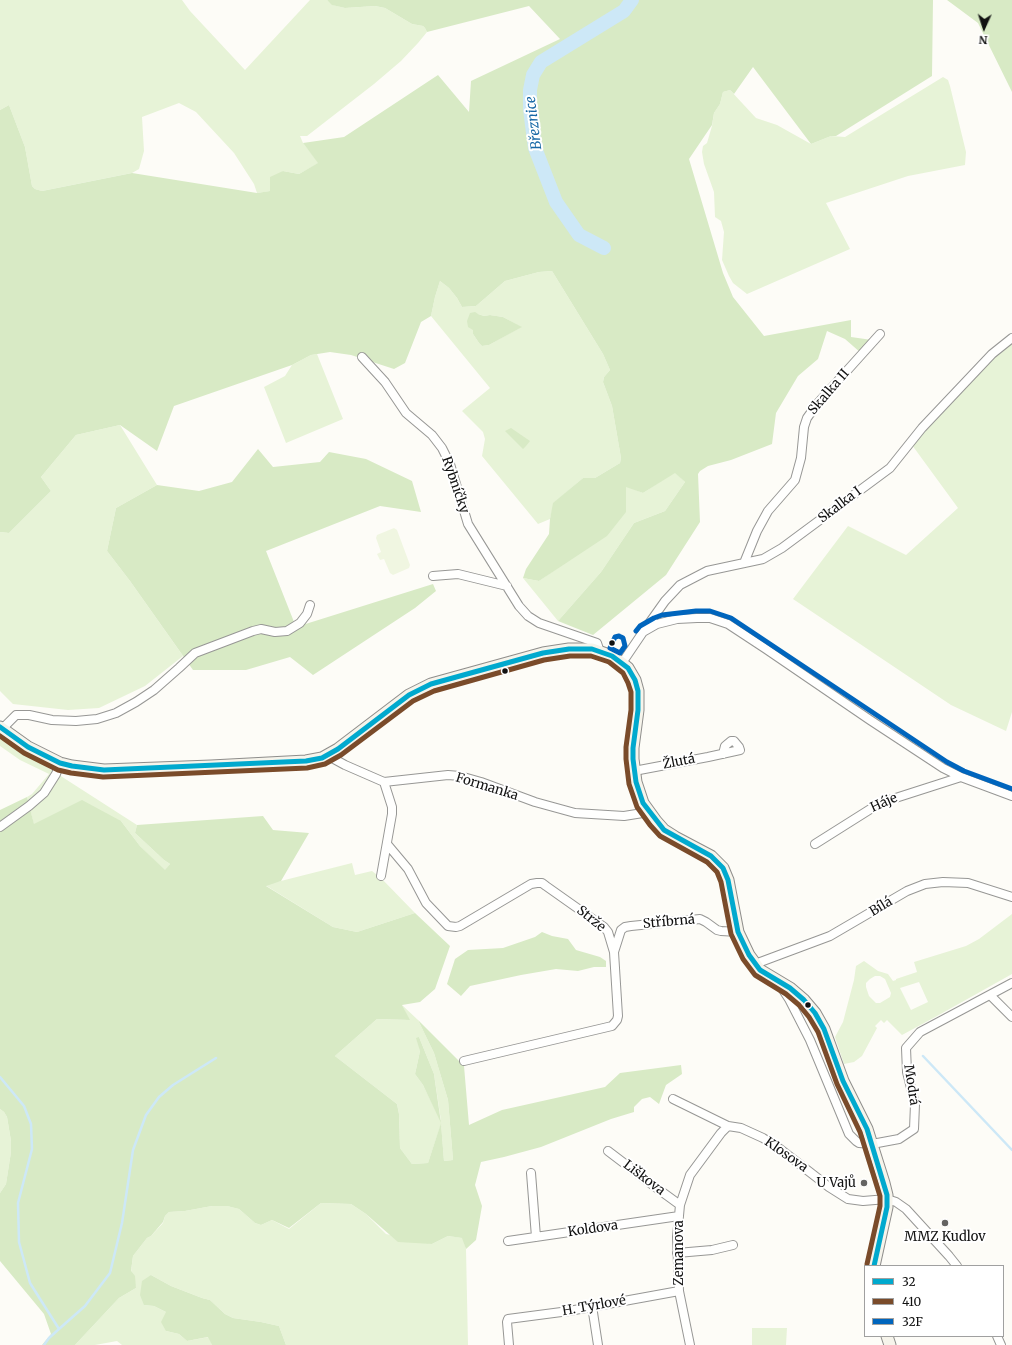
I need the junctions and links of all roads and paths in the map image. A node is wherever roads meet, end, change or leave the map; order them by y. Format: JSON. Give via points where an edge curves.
{"nodes":[{"id":1,"x":880,"y":334,"type":"dead end"},
{"id":2,"x":1012,"y":338,"type":"edge"},
{"id":3,"x":362,"y":356,"type":"dead end"},
{"id":4,"x":744,"y":563,"type":"junction"},
{"id":5,"x":433,"y":576,"type":"dead end"},
{"id":6,"x":507,"y":586,"type":"junction"},
{"id":7,"x":310,"y":605,"type":"dead end"},
{"id":8,"x":643,"y":632,"type":"junction"},
{"id":9,"x":600,"y":652,"type":"junction"},
{"id":10,"x":622,"y":663,"type":"junction"},
{"id":11,"x":1,"y":728,"type":"edge"},
{"id":12,"x":330,"y":754,"type":"junction"},
{"id":13,"x":723,"y":754,"type":"dead end"},
{"id":14,"x":60,"y":763,"type":"junction"},
{"id":15,"x":634,"y":771,"type":"junction"},
{"id":16,"x":961,"y":777,"type":"junction"},
{"id":17,"x":384,"y":782,"type":"junction"},
{"id":18,"x":1012,"y":796,"type":"edge"},
{"id":19,"x":649,"y":812,"type":"junction"},
{"id":20,"x":0,"y":828,"type":"edge"},
{"id":21,"x":387,"y":844,"type":"junction"},
{"id":22,"x":815,"y":844,"type":"dead end"},
{"id":23,"x":381,"y":876,"type":"dead end"},
{"id":24,"x":1012,"y":897,"type":"edge"},
{"id":25,"x":738,"y":932,"type":"junction"},
{"id":26,"x":614,"y":952,"type":"junction"},
{"id":27,"x":755,"y":964,"type":"junction"},
{"id":28,"x":777,"y":980,"type":"junction"},
{"id":29,"x":1012,"y":983,"type":"edge"},
{"id":30,"x":990,"y":995,"type":"junction"},
{"id":31,"x":1012,"y":1017,"type":"edge"},
{"id":32,"x":464,"y":1060,"type":"dead end"},
{"id":33,"x":673,"y":1099,"type":"dead end"},
{"id":34,"x":728,"y":1126,"type":"junction"},
{"id":35,"x":872,"y":1144,"type":"junction"},
{"id":36,"x":608,"y":1151,"type":"dead end"},
{"id":37,"x":531,"y":1173,"type":"dead end"},
{"id":38,"x":887,"y":1199,"type":"junction"},
{"id":39,"x":680,"y":1204,"type":"junction"},
{"id":40,"x":679,"y":1216,"type":"junction"},
{"id":41,"x":536,"y":1237,"type":"junction"},
{"id":42,"x":508,"y":1241,"type":"dead end"},
{"id":43,"x":733,"y":1246,"type":"dead end"},
{"id":44,"x":677,"y":1253,"type":"junction"},
{"id":45,"x":874,"y":1265,"type":"edge"},
{"id":46,"x":956,"y":1265,"type":"edge"},
{"id":47,"x":679,"y":1291,"type":"junction"},
{"id":48,"x":592,"y":1306,"type":"junction"},
{"id":49,"x":509,"y":1345,"type":"edge"},
{"id":50,"x":598,"y":1345,"type":"edge"},
{"id":51,"x":690,"y":1345,"type":"edge"}],
"edges":[{"from":1,"to":4,"type":"street","name":"Skalka II","via":[[807,418],[795,480],[768,511]]},
{"from":2,"to":4,"type":"street","name":"Skalka I","via":[[992,354],[922,428],[890,468],[782,548],[764,558]]},
{"from":3,"to":6,"type":"street","name":"Rybníčky","via":[[385,382],[406,413],[432,435],[442,448],[450,464],[468,524]]},
{"from":4,"to":8,"type":"street","name":"Skalka I","via":[[707,571],[680,585]]},
{"from":5,"to":6,"type":"street","via":[[458,574]]},
{"from":6,"to":9,"type":"street","name":"Rybníčky","via":[[528,616],[551,628],[598,643]]},
{"from":7,"to":11,"type":"street","via":[[300,623],[287,631],[261,629],[195,653],[154,690],[116,713],[97,719],[76,721],[16,715]]},
{"from":8,"to":10,"type":"street","name":"Skalka I"},
{"from":8,"to":16,"type":"street","via":[[657,624],[677,619],[710,618],[728,624],[943,768]]},
{"from":9,"to":10,"type":"street"},
{"from":9,"to":12,"type":"street","via":[[584,648],[542,653],[431,684],[409,696]]},
{"from":10,"to":15,"type":"street","via":[[632,674],[638,691],[633,748]]},
{"from":11,"to":14,"type":"street","via":[[28,747]]},
{"from":12,"to":14,"type":"street","via":[[306,761],[203,767],[104,770]]},
{"from":12,"to":17,"type":"street","name":"Formanka","via":[[345,765]]},
{"from":13,"to":15,"type":"street","name":"Žlutá"},
{"from":14,"to":20,"type":"street","via":[[44,793]]},
{"from":15,"to":19,"type":"street","via":[[639,793]]},
{"from":16,"to":18,"type":"street"},
{"from":16,"to":22,"type":"street","name":"Háje","via":[[880,803]]},
{"from":17,"to":19,"type":"street","name":"Formanka","via":[[460,776],[575,813],[624,816]]},
{"from":17,"to":21,"type":"street","via":[[392,807]]},
{"from":19,"to":25,"type":"street","via":[[664,830],[711,856],[723,868],[728,880]]},
{"from":21,"to":23,"type":"street"},
{"from":21,"to":26,"type":"street","name":"Strže","via":[[408,869],[426,903],[448,926],[460,926],[531,884],[542,883],[607,929]]},
{"from":24,"to":27,"type":"street","name":"Bílá","via":[[968,883],[925,884],[907,891],[830,936]]},
{"from":25,"to":26,"type":"street","name":"Stříbrná","via":[[717,930],[700,919],[631,926],[621,930]]},
{"from":25,"to":27,"type":"street"},
{"from":26,"to":32,"type":"street","name":"Strže","via":[[618,1016],[612,1026]]},
{"from":27,"to":28,"type":"street"},
{"from":28,"to":35,"type":"street","via":[[804,1000],[819,1019],[843,1081]]},
{"from":28,"to":35,"type":"street","via":[[810,1040],[849,1134],[859,1143]]},
{"from":29,"to":30,"type":"street","name":"Modrá"},
{"from":30,"to":31,"type":"street"},
{"from":30,"to":35,"type":"street","name":"Modrá","via":[[920,1032],[906,1048],[907,1072],[916,1104],[914,1128],[899,1139]]},
{"from":33,"to":34,"type":"street","name":"Klosova"},
{"from":34,"to":38,"type":"street","name":"Klosova","via":[[741,1128],[763,1138],[848,1198],[863,1201]]},
{"from":34,"to":39,"type":"street","name":"Zemanova","via":[[690,1175]]},
{"from":35,"to":38,"type":"street"},
{"from":36,"to":39,"type":"street","name":"Liškova"},
{"from":37,"to":41,"type":"street"},
{"from":38,"to":45,"type":"street"},
{"from":38,"to":46,"type":"street","via":[[906,1209]]},
{"from":39,"to":40,"type":"street","name":"Zemanova"},
{"from":40,"to":41,"type":"street","name":"Koldova"},
{"from":40,"to":44,"type":"street","name":"Zemanova"},
{"from":41,"to":42,"type":"street","name":"Koldova"},
{"from":43,"to":44,"type":"street"},
{"from":44,"to":47,"type":"street","name":"Zemanova"},
{"from":47,"to":48,"type":"street","name":"H. Týrlové"},
{"from":47,"to":51,"type":"street","name":"Zemanova"},
{"from":48,"to":49,"type":"street","name":"H. Týrlové","via":[[508,1319]]},
{"from":48,"to":50,"type":"street"}]}
